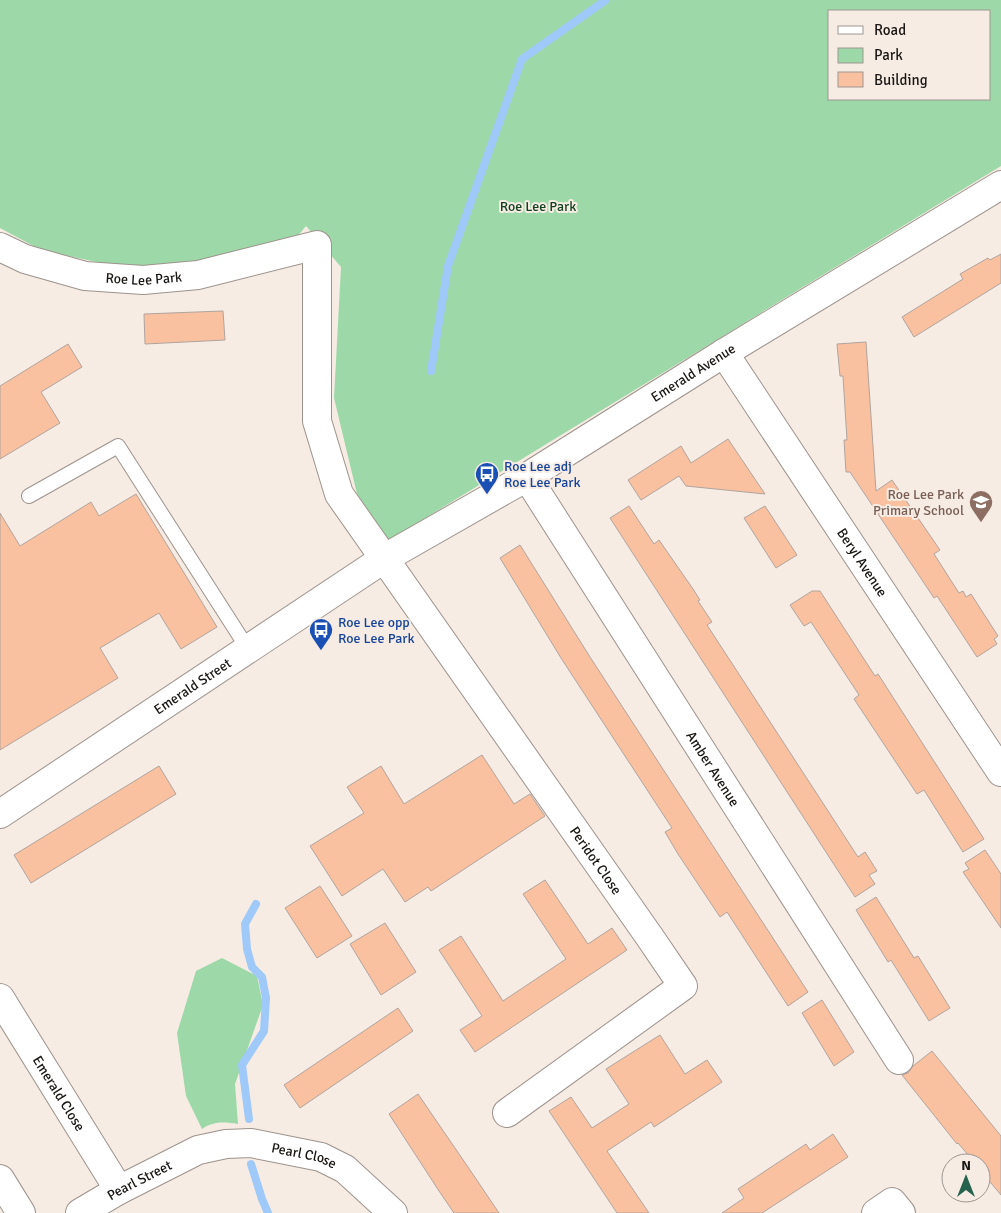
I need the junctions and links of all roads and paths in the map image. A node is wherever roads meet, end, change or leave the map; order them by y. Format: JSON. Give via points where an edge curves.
{"nodes":[{"id":1,"x":1001,"y":185,"type":"edge"},
{"id":2,"x":0,"y":247,"type":"edge"},
{"id":3,"x":724,"y":353,"type":"junction"},
{"id":4,"x":527,"y":477,"type":"junction"},
{"id":5,"x":28,"y":496,"type":"dead end"},
{"id":6,"x":385,"y":558,"type":"junction"},
{"id":7,"x":248,"y":649,"type":"junction"},
{"id":8,"x":1001,"y":772,"type":"edge"},
{"id":9,"x":0,"y":814,"type":"edge"},
{"id":10,"x":0,"y":998,"type":"edge"},
{"id":11,"x":899,"y":1060,"type":"dead end"},
{"id":12,"x":507,"y":1113,"type":"dead end"},
{"id":13,"x":198,"y":1150,"type":"joint"},
{"id":14,"x":0,"y":1179,"type":"edge"},
{"id":15,"x":119,"y":1190,"type":"junction"},
{"id":16,"x":21,"y":1213,"type":"edge"},
{"id":17,"x":80,"y":1213,"type":"edge"},
{"id":18,"x":393,"y":1213,"type":"edge"},
{"id":19,"x":876,"y":1213,"type":"edge"},
{"id":20,"x":901,"y":1213,"type":"edge"}],
"edges":[{"from":1,"to":3,"type":"street","name":"Emerald Avenue"},
{"from":2,"to":6,"type":"street","name":"Roe Lee Park","via":[[25,259],[85,276],[143,280],[198,275],[317,245],[317,421],[339,494]]},
{"from":3,"to":4,"type":"street","name":"Emerald Avenue"},
{"from":3,"to":8,"type":"street","name":"Beryl Avenue"},
{"from":4,"to":6,"type":"street","name":"Emerald Avenue"},
{"from":4,"to":11,"type":"street","name":"Amber Avenue"},
{"from":5,"to":7,"type":"lane","via":[[118,446]]},
{"from":6,"to":7,"type":"street","name":"Emerald Street"},
{"from":6,"to":12,"type":"street","name":"Peridot Close","via":[[683,986]]},
{"from":7,"to":9,"type":"street","name":"Emerald Street"},
{"from":10,"to":15,"type":"street","name":"Emerald Close"},
{"from":13,"to":15,"type":"street","name":"Pearl Street"},
{"from":13,"to":18,"type":"street","name":"Pearl Close","via":[[251,1143],[321,1157],[345,1169]]},
{"from":14,"to":16,"type":"street"},
{"from":15,"to":17,"type":"street","name":"Pearl Street"},
{"from":19,"to":20,"type":"street","via":[[892,1202]]}]}
